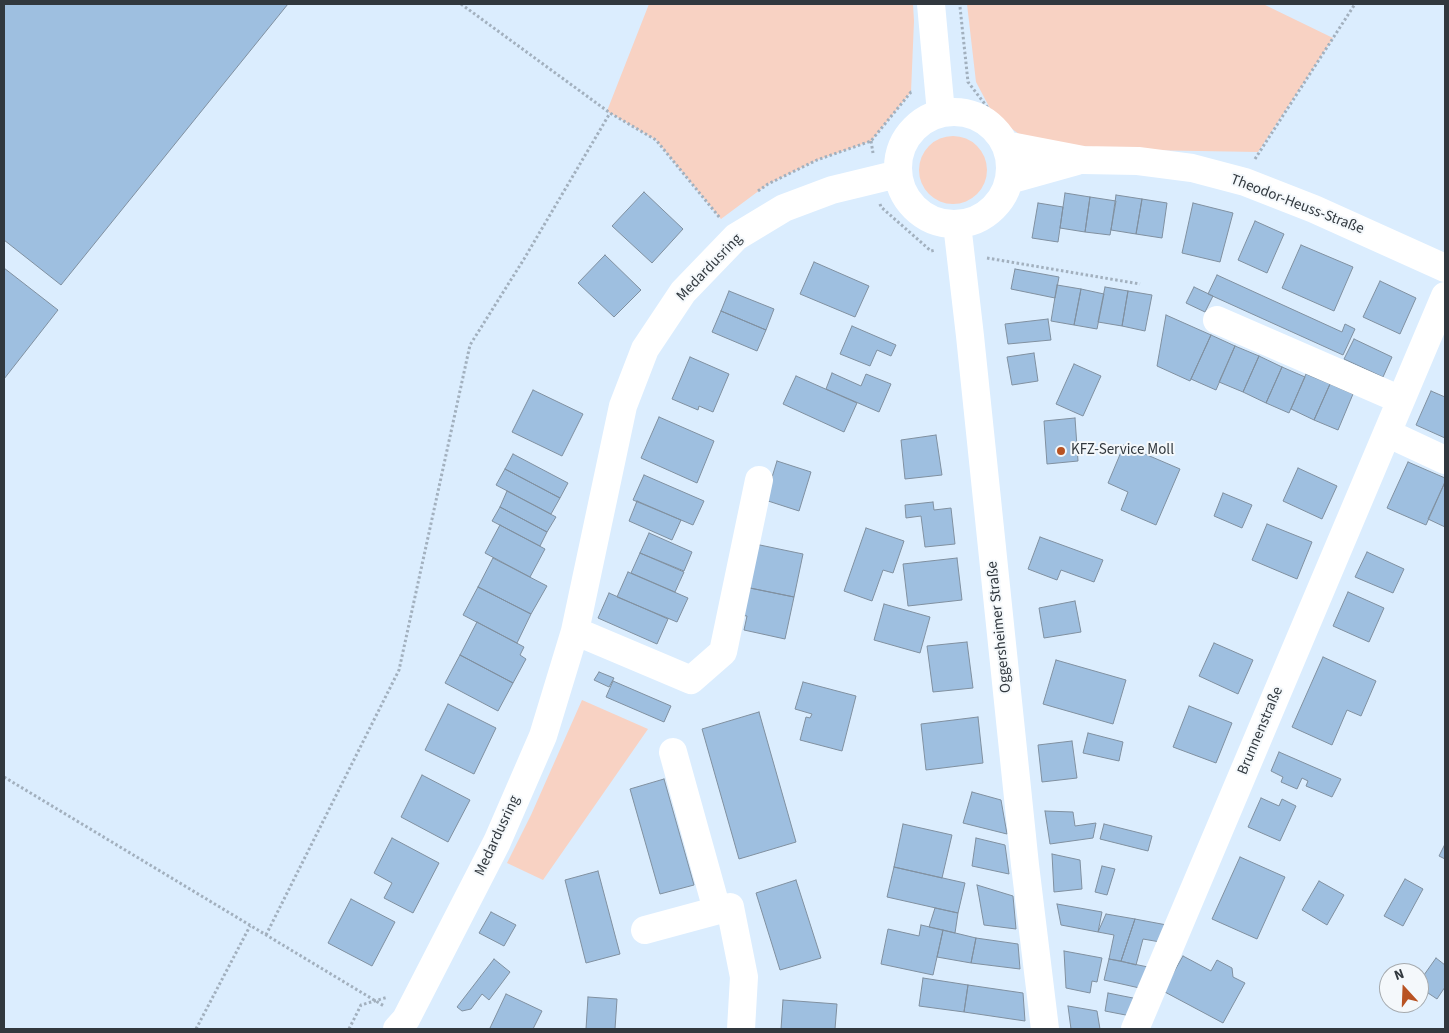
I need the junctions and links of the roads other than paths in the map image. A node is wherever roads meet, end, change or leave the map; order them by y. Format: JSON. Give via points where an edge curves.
{"nodes":[{"id":1,"x":931,"y":4,"type":"edge"},
{"id":2,"x":940,"y":100,"type":"junction"},
{"id":3,"x":1005,"y":145,"type":"junction"},
{"id":4,"x":1083,"y":160,"type":"junction"},
{"id":5,"x":898,"y":174,"type":"junction"},
{"id":6,"x":1009,"y":180,"type":"junction"},
{"id":7,"x":957,"y":224,"type":"junction"},
{"id":8,"x":1445,"y":268,"type":"edge"},
{"id":9,"x":1445,"y":296,"type":"edge"},
{"id":10,"x":1217,"y":320,"type":"dead end"},
{"id":11,"x":1400,"y":400,"type":"junction"},
{"id":12,"x":1388,"y":433,"type":"junction"},
{"id":13,"x":1445,"y":460,"type":"edge"},
{"id":14,"x":759,"y":480,"type":"dead end"},
{"id":15,"x":575,"y":631,"type":"junction"},
{"id":16,"x":673,"y":752,"type":"dead end"},
{"id":17,"x":717,"y":910,"type":"junction"},
{"id":18,"x":645,"y":930,"type":"dead end"},
{"id":19,"x":405,"y":1018,"type":"edge"},
{"id":20,"x":741,"y":1029,"type":"edge"},
{"id":21,"x":1045,"y":1029,"type":"edge"},
{"id":22,"x":1135,"y":1029,"type":"edge"}],
"edges":[{"from":1,"to":2,"type":"street"},
{"from":2,"to":3,"type":"street","via":[[960,112],[979,118],[994,129]]},
{"from":2,"to":5,"type":"street","via":[[903,144]]},
{"from":3,"to":4,"type":"street","name":"Theodor-Heuss-Straße"},
{"from":3,"to":6,"type":"street","via":[[1010,162]]},
{"from":4,"to":6,"type":"street","name":"Theodor-Heuss-Straße"},
{"from":4,"to":8,"type":"street","name":"Theodor-Heuss-Straße","via":[[1192,168],[1245,182]]},
{"from":5,"to":7,"type":"street","via":[[903,192],[912,206],[925,217],[940,223]]},
{"from":5,"to":15,"type":"street","name":"Medardusring","via":[[832,190],[784,208],[736,237],[683,292],[646,349],[623,406]]},
{"from":6,"to":7,"type":"street","via":[[1002,197],[990,211],[975,220]]},
{"from":7,"to":21,"type":"street","name":"Oggersheimer Straße"},
{"from":9,"to":11,"type":"street","name":"Brunnenstraße"},
{"from":10,"to":11,"type":"street"},
{"from":11,"to":12,"type":"street","name":"Brunnenstraße"},
{"from":12,"to":13,"type":"street"},
{"from":12,"to":22,"type":"street","name":"Brunnenstraße"},
{"from":14,"to":15,"type":"street","via":[[723,652],[691,680]]},
{"from":15,"to":19,"type":"street","name":"Medardusring","via":[[543,736],[501,833]]},
{"from":16,"to":17,"type":"street"},
{"from":17,"to":18,"type":"street"},
{"from":17,"to":20,"type":"street","via":[[730,907],[744,977]]}]}
